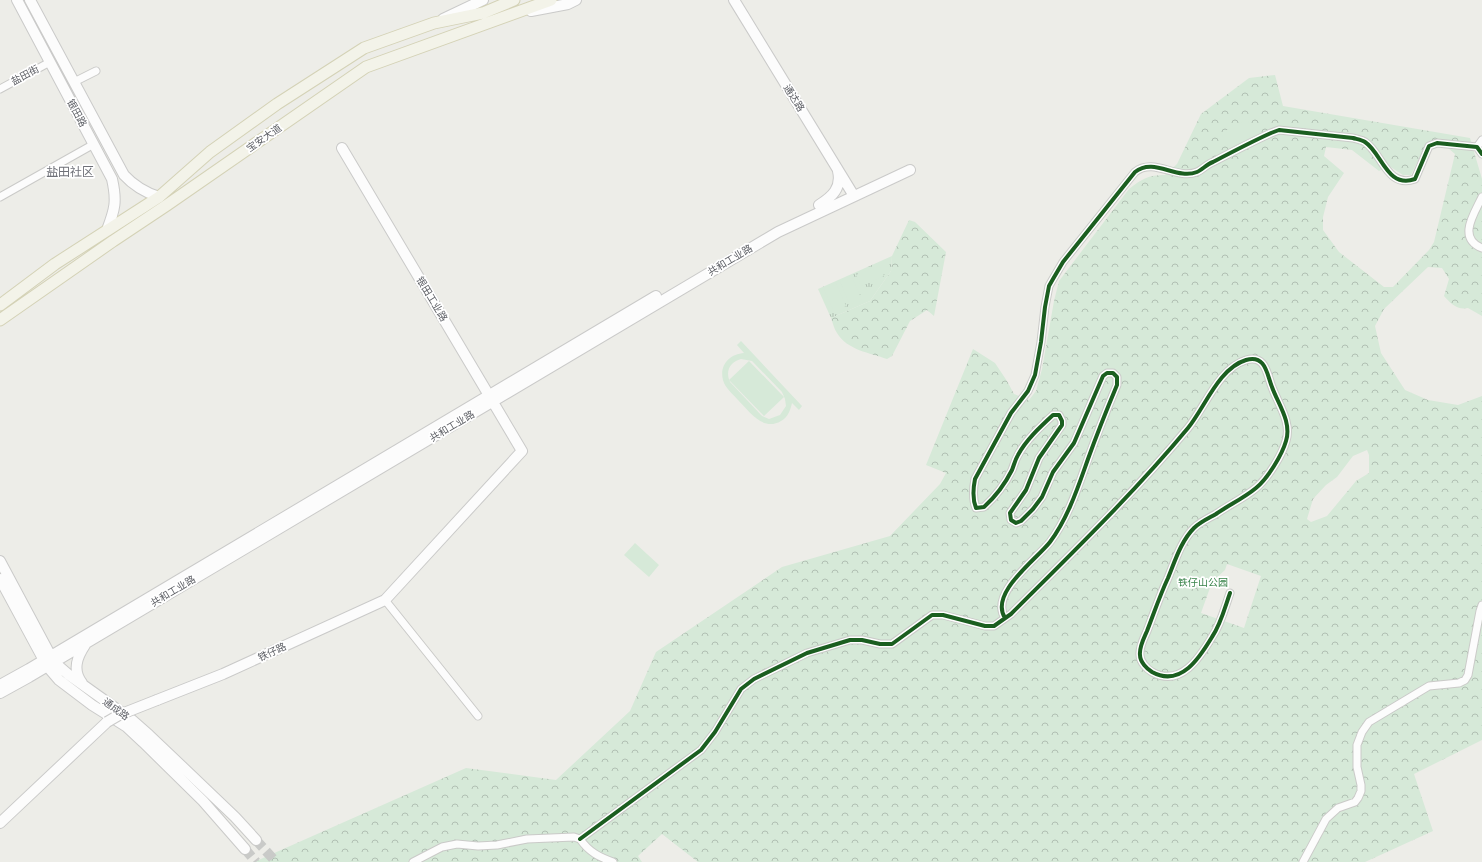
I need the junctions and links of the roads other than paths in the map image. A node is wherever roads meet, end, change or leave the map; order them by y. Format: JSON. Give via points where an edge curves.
{"nodes":[{"id":1,"x":16,"y":0,"type":"edge"},
{"id":2,"x":30,"y":0,"type":"edge"},
{"id":3,"x":483,"y":0,"type":"edge"},
{"id":4,"x":514,"y":0,"type":"edge"},
{"id":5,"x":551,"y":0,"type":"edge"},
{"id":6,"x":576,"y":0,"type":"edge"},
{"id":7,"x":734,"y":0,"type":"edge"},
{"id":8,"x":515,"y":14,"type":"junction"},
{"id":9,"x":434,"y":23,"type":"junction"},
{"id":10,"x":50,"y":62,"type":"junction"},
{"id":11,"x":96,"y":71,"type":"dead end"},
{"id":12,"x":74,"y":82,"type":"junction"},
{"id":13,"x":0,"y":89,"type":"edge"},
{"id":14,"x":1482,"y":140,"type":"edge"},
{"id":15,"x":94,"y":144,"type":"junction"},
{"id":16,"x":1477,"y":147,"type":"junction"},
{"id":17,"x":342,"y":148,"type":"dead end"},
{"id":18,"x":1482,"y":154,"type":"edge"},
{"id":19,"x":834,"y":162,"type":"junction"},
{"id":20,"x":907,"y":168,"type":"dead end"},
{"id":21,"x":124,"y":175,"type":"junction"},
{"id":22,"x":112,"y":179,"type":"junction"},
{"id":23,"x":853,"y":194,"type":"junction"},
{"id":24,"x":0,"y":196,"type":"edge"},
{"id":25,"x":159,"y":197,"type":"junction"},
{"id":26,"x":1482,"y":198,"type":"edge"},
{"id":27,"x":819,"y":206,"type":"junction"},
{"id":28,"x":107,"y":230,"type":"junction"},
{"id":29,"x":1482,"y":248,"type":"edge"},
{"id":30,"x":0,"y":305,"type":"edge"},
{"id":31,"x":0,"y":320,"type":"edge"},
{"id":32,"x":491,"y":399,"type":"junction"},
{"id":33,"x":522,"y":451,"type":"joint"},
{"id":34,"x":0,"y":561,"type":"edge"},
{"id":35,"x":0,"y":579,"type":"edge"},
{"id":36,"x":1230,"y":593,"type":"dead end"},
{"id":37,"x":385,"y":600,"type":"junction"},
{"id":38,"x":1482,"y":605,"type":"edge"},
{"id":39,"x":1003,"y":615,"type":"junction"},
{"id":40,"x":86,"y":643,"type":"junction"},
{"id":41,"x":49,"y":661,"type":"junction"},
{"id":42,"x":0,"y":684,"type":"edge"},
{"id":43,"x":85,"y":686,"type":"junction"},
{"id":44,"x":0,"y":693,"type":"edge"},
{"id":45,"x":478,"y":716,"type":"dead end"},
{"id":46,"x":0,"y":824,"type":"edge"},
{"id":47,"x":580,"y":839,"type":"junction"},
{"id":48,"x":256,"y":840,"type":"tunnel mouth"},
{"id":49,"x":245,"y":849,"type":"tunnel mouth"},
{"id":50,"x":413,"y":862,"type":"edge"},
{"id":51,"x":613,"y":862,"type":"edge"},
{"id":52,"x":1303,"y":862,"type":"edge"}],
"edges":[{"from":1,"to":10,"type":"street","name":"银田路"},
{"from":2,"to":12,"type":"street","name":"银田路"},
{"from":3,"to":9,"type":"street"},
{"from":4,"to":9,"type":"main road","name":"宝安大道","via":[[483,13]]},
{"from":5,"to":8,"type":"main road","name":"宝安大道"},
{"from":6,"to":8,"type":"street","via":[[568,4]]},
{"from":7,"to":19,"type":"street","name":"通达路"},
{"from":8,"to":31,"type":"main road","name":"宝安大道","via":[[366,67]]},
{"from":9,"to":25,"type":"main road","name":"宝安大道","via":[[364,48],[210,152]]},
{"from":10,"to":13,"type":"street","name":"盐田街"},
{"from":10,"to":15,"type":"street","name":"银田路"},
{"from":11,"to":12,"type":"street"},
{"from":12,"to":21,"type":"street","name":"银田路"},
{"from":14,"to":16,"type":"street"},
{"from":15,"to":22,"type":"street","name":"银田路"},
{"from":15,"to":24,"type":"street"},
{"from":16,"to":18,"type":"street"},
{"from":16,"to":39,"type":"street","via":[[1437,143],[1429,146],[1415,179],[1408,182],[1396,178],[1385,169],[1364,141],[1279,130],[1197,172],[1183,173],[1150,166],[1139,169],[1127,180],[1068,256],[1049,286],[1035,375],[975,479],[973,501],[976,508],[984,507],[1001,488],[1030,438],[1053,415],[1059,415],[1062,425],[1039,458],[1026,490],[1010,512],[1011,520],[1016,523],[1021,521],[1042,497],[1053,472],[1074,443],[1103,376],[1113,372],[1117,377],[1117,385],[1061,525],[1046,547],[1011,583],[1002,604]]},
{"from":17,"to":32,"type":"street","name":"银田工业路"},
{"from":19,"to":23,"type":"street","name":"通达路"},
{"from":19,"to":27,"type":"street","via":[[838,187],[831,198]]},
{"from":20,"to":23,"type":"street","name":"共和工业路"},
{"from":21,"to":22,"type":"street","via":[[121,183]]},
{"from":21,"to":25,"type":"street","name":"银田路","via":[[146,193]]},
{"from":22,"to":28,"type":"street","name":"银田路","via":[[116,195],[114,212]]},
{"from":23,"to":27,"type":"street","name":"共和工业路"},
{"from":23,"to":32,"type":"street","name":"共和工业路","via":[[778,232]]},
{"from":25,"to":28,"type":"main road","name":"宝安大道"},
{"from":26,"to":29,"type":"street","via":[[1469,224],[1469,234],[1472,242]]},
{"from":27,"to":32,"type":"street","name":"共和工业路","via":[[775,226]]},
{"from":28,"to":30,"type":"main road","name":"宝安大道","via":[[55,264]]},
{"from":32,"to":33,"type":"street","name":"银田工业路"},
{"from":32,"to":40,"type":"street","name":"共和工业路"},
{"from":32,"to":41,"type":"street","name":"共和工业路"},
{"from":33,"to":37,"type":"street","name":"铁仔路"},
{"from":34,"to":41,"type":"street","name":"通成路"},
{"from":35,"to":41,"type":"street","name":"通成路"},
{"from":36,"to":39,"type":"street","via":[[1216,632],[1198,659],[1188,668],[1170,676],[1152,672],[1144,665],[1140,656],[1142,645],[1182,546],[1195,528],[1257,488],[1267,477],[1286,441],[1287,423],[1266,367],[1259,360],[1248,359],[1233,366],[1219,382],[1190,426],[1131,494],[1011,614]]},
{"from":37,"to":45,"type":"street"},
{"from":37,"to":46,"type":"street","name":"铁仔路","bridge":true,"via":[[223,674],[119,715],[107,722]]},
{"from":38,"to":52,"type":"street","via":[[1465,680],[1459,683],[1428,686],[1369,722],[1357,745],[1357,767],[1361,785],[1358,798],[1355,802],[1332,812]]},
{"from":39,"to":47,"type":"street","via":[[994,626],[985,626],[943,615],[932,615],[892,644],[850,640],[806,653],[754,679],[741,689],[701,750]]},
{"from":40,"to":41,"type":"street","name":"共和工业路"},
{"from":40,"to":43,"type":"street","via":[[76,665],[80,680]]},
{"from":41,"to":42,"type":"street","name":"共和工业路"},
{"from":41,"to":43,"type":"street","name":"通成路"},
{"from":41,"to":44,"type":"street","name":"共和工业路"},
{"from":41,"to":49,"type":"street","name":"通成路","via":[[59,680],[127,727],[203,801]]},
{"from":43,"to":48,"type":"street","name":"通成路","via":[[149,735]]},
{"from":47,"to":50,"type":"street","via":[[527,838],[497,845],[457,844],[442,847]]},
{"from":47,"to":51,"type":"street","via":[[597,856]]}]}
